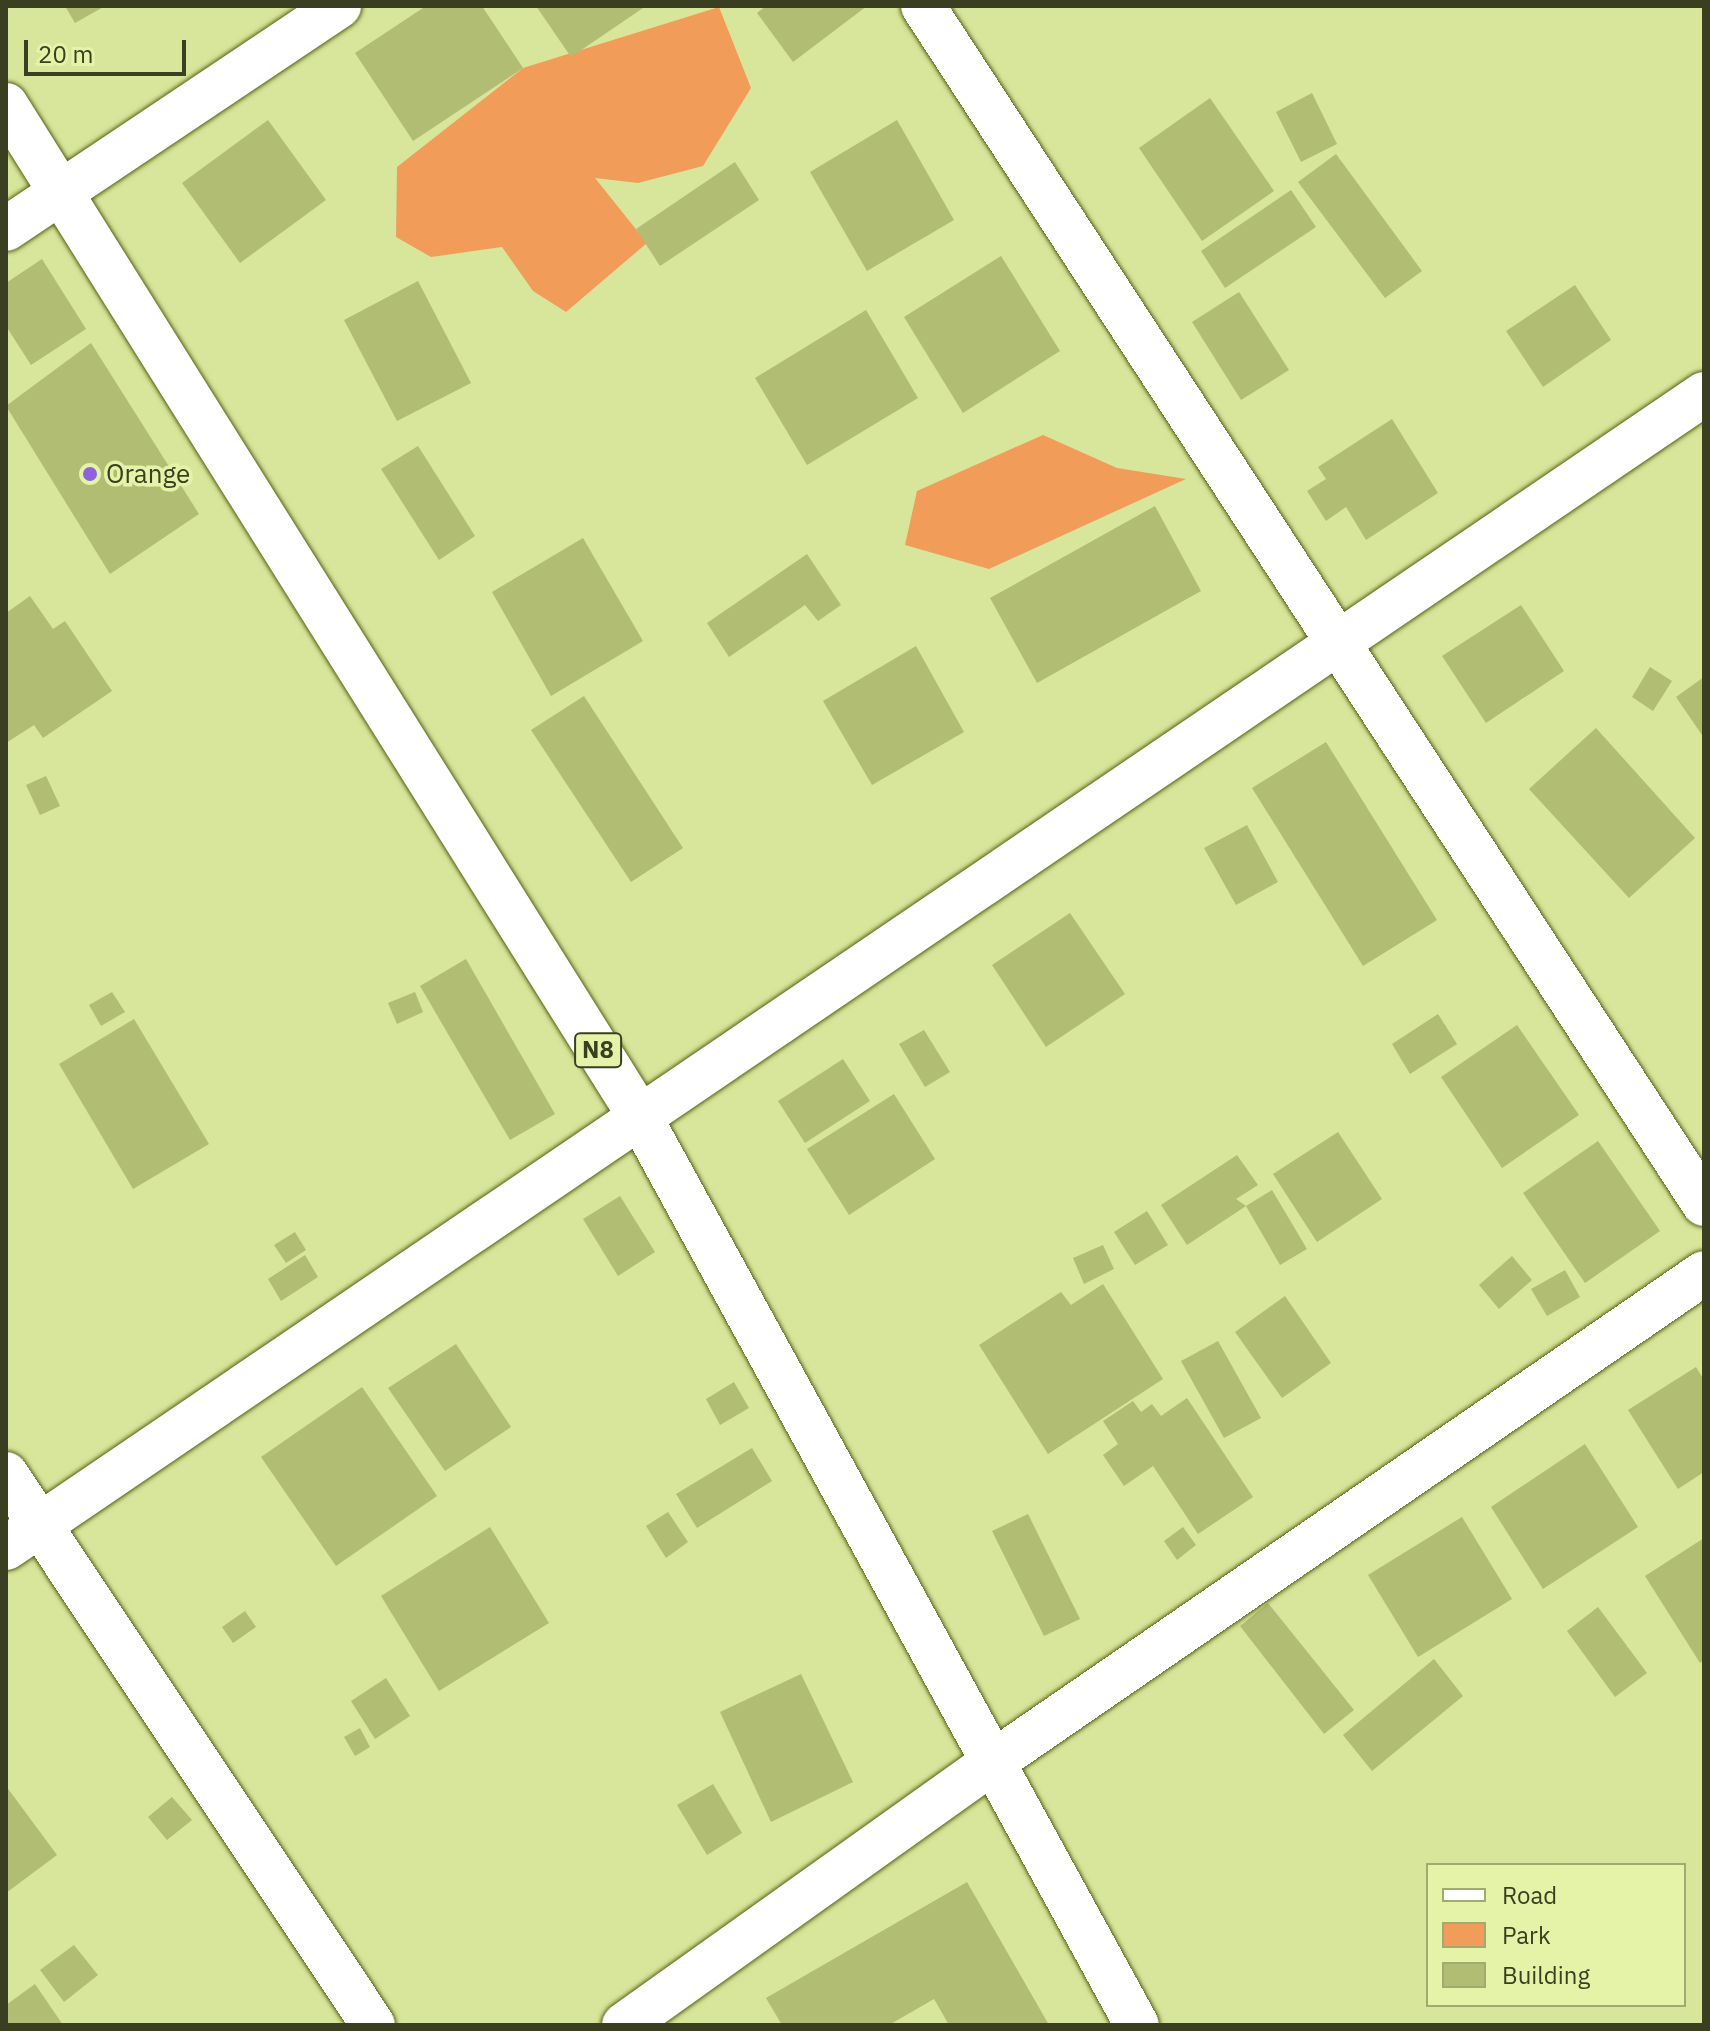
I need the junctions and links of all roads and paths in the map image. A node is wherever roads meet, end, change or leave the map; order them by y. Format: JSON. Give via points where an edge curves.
{"nodes":[{"id":1,"x":339,"y":6,"type":"edge"},
{"id":2,"x":923,"y":6,"type":"edge"},
{"id":3,"x":6,"y":105,"type":"edge"},
{"id":4,"x":61,"y":192,"type":"junction"},
{"id":5,"x":6,"y":229,"type":"edge"},
{"id":6,"x":1704,"y":394,"type":"edge"},
{"id":7,"x":1336,"y":641,"type":"junction"},
{"id":8,"x":640,"y":1117,"type":"junction"},
{"id":9,"x":1704,"y":1204,"type":"edge"},
{"id":10,"x":1704,"y":1273,"type":"edge"},
{"id":11,"x":6,"y":1474,"type":"edge"},
{"id":12,"x":23,"y":1536,"type":"edge"},
{"id":13,"x":996,"y":1760,"type":"junction"},
{"id":14,"x":373,"y":2025,"type":"edge"},
{"id":15,"x":624,"y":2025,"type":"edge"},
{"id":16,"x":1137,"y":2025,"type":"edge"}],
"edges":[{"from":1,"to":4,"type":"street"},
{"from":2,"to":7,"type":"street"},
{"from":3,"to":4,"type":"street","number":"N8"},
{"from":4,"to":5,"type":"street"},
{"from":4,"to":8,"type":"street","number":"N8"},
{"from":6,"to":7,"type":"street"},
{"from":7,"to":8,"type":"street"},
{"from":7,"to":9,"type":"street"},
{"from":8,"to":12,"type":"street"},
{"from":8,"to":13,"type":"street","number":"N8"},
{"from":10,"to":13,"type":"street"},
{"from":11,"to":12,"type":"street"},
{"from":12,"to":14,"type":"street"},
{"from":13,"to":15,"type":"street"},
{"from":13,"to":16,"type":"street","number":"N8"}]}
